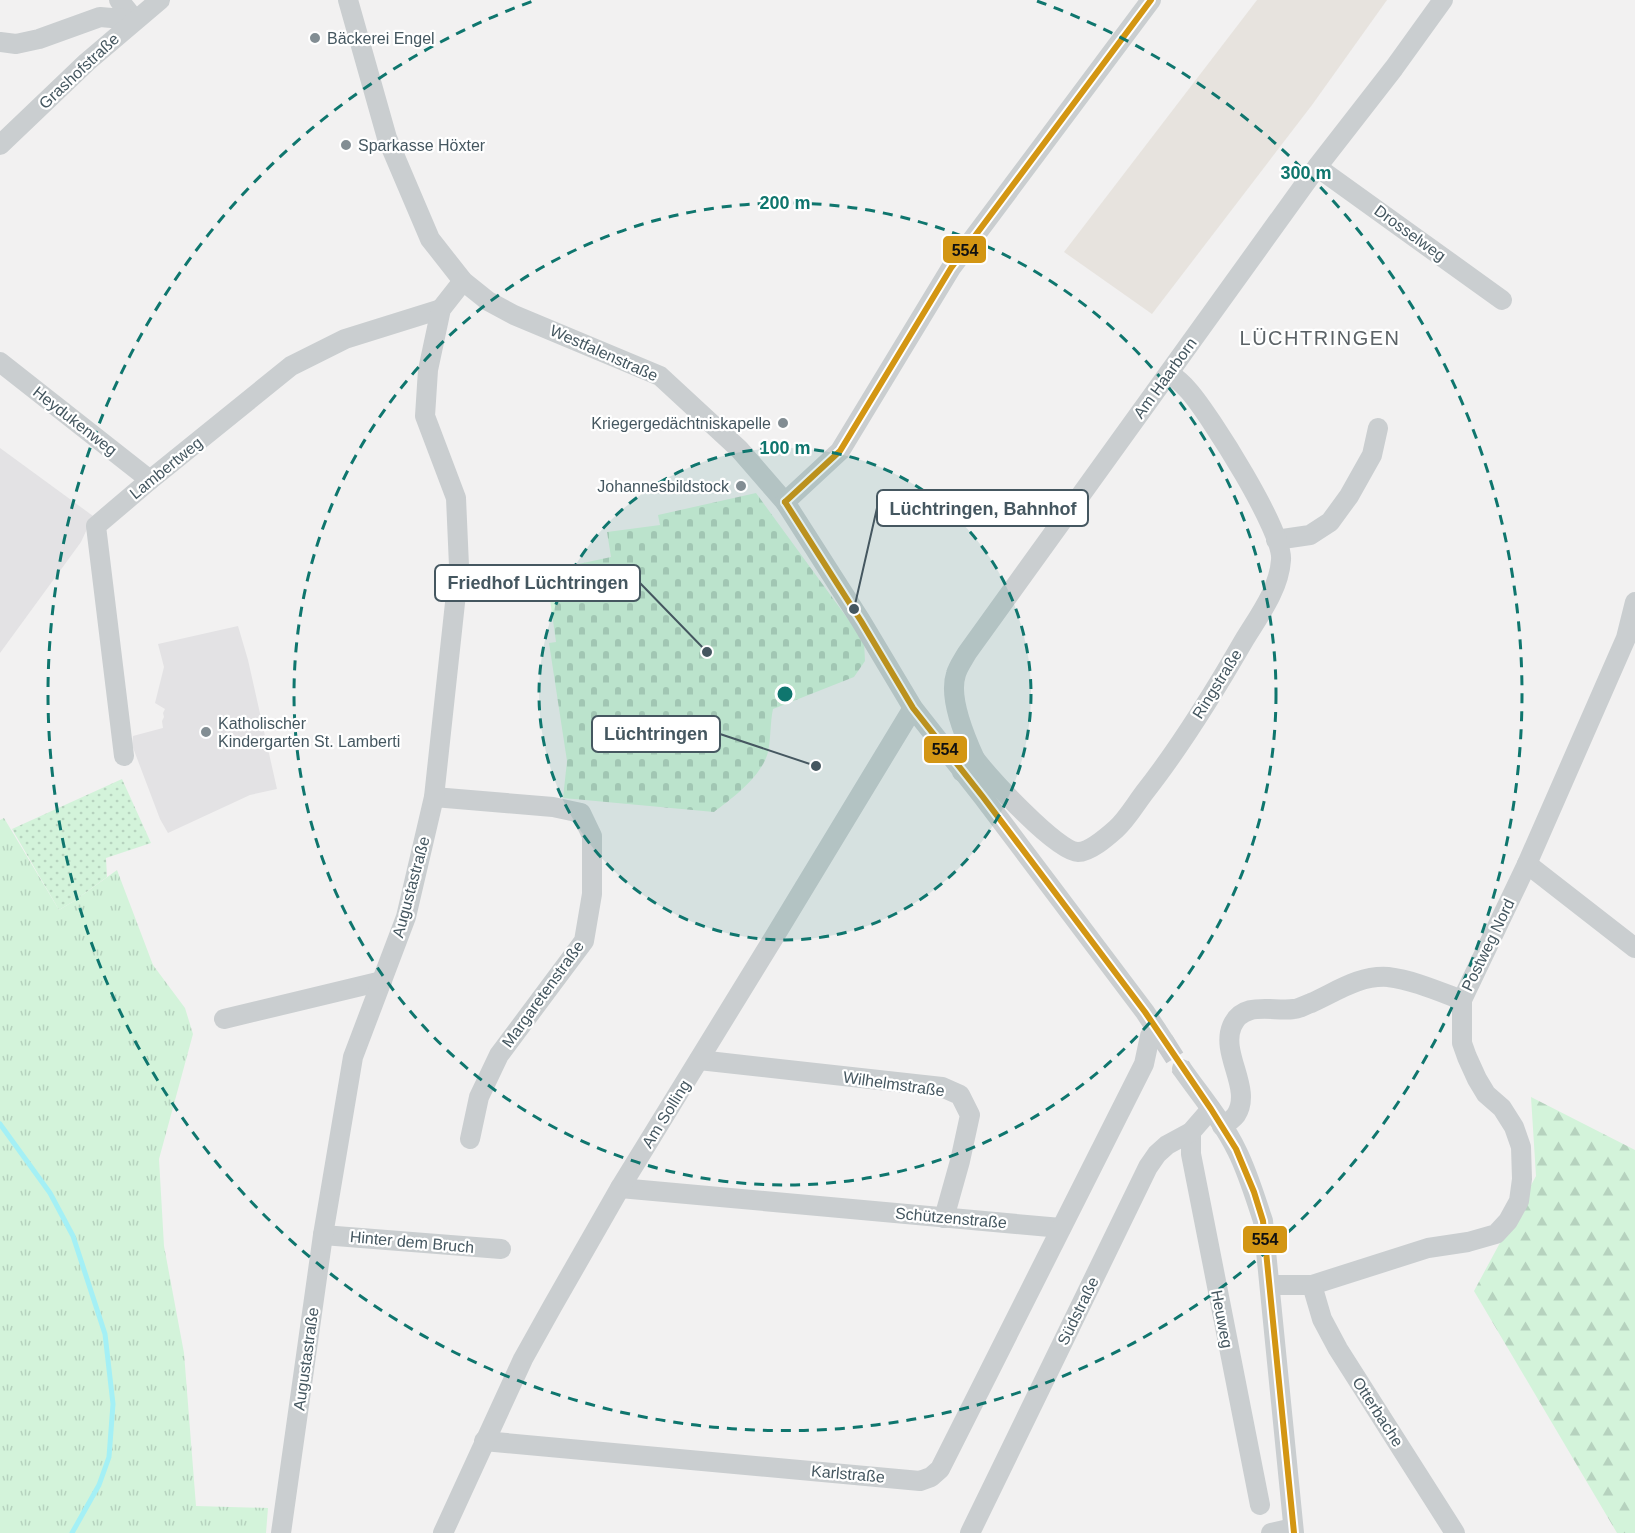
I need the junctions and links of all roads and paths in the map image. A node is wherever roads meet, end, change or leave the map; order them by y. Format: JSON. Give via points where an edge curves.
{"nodes":[{"id":1,"x":119,"y":0,"type":"edge"},
{"id":2,"x":160,"y":0,"type":"edge"},
{"id":3,"x":348,"y":0,"type":"edge"},
{"id":4,"x":1151,"y":0,"type":"edge"},
{"id":5,"x":1443,"y":0,"type":"edge"},
{"id":6,"x":135,"y":20,"type":"junction"},
{"id":7,"x":0,"y":42,"type":"edge"},
{"id":8,"x":0,"y":145,"type":"edge"},
{"id":9,"x":1317,"y":167,"type":"junction"},
{"id":10,"x":463,"y":281,"type":"junction"},
{"id":11,"x":1502,"y":300,"type":"dead end"},
{"id":12,"x":441,"y":309,"type":"junction"},
{"id":13,"x":0,"y":362,"type":"edge"},
{"id":14,"x":1169,"y":373,"type":"junction"},
{"id":15,"x":1378,"y":428,"type":"dead end"},
{"id":16,"x":150,"y":480,"type":"junction"},
{"id":17,"x":785,"y":502,"type":"junction"},
{"id":18,"x":1276,"y":540,"type":"junction"},
{"id":19,"x":1635,"y":603,"type":"edge"},
{"id":20,"x":1630,"y":642,"type":"edge"},
{"id":21,"x":913,"y":708,"type":"junction"},
{"id":22,"x":124,"y":756,"type":"dead end"},
{"id":23,"x":969,"y":766,"type":"junction"},
{"id":24,"x":434,"y":797,"type":"junction"},
{"id":25,"x":1527,"y":864,"type":"junction"},
{"id":26,"x":1635,"y":948,"type":"edge"},
{"id":27,"x":382,"y":981,"type":"junction"},
{"id":28,"x":1462,"y":1000,"type":"junction"},
{"id":29,"x":224,"y":1019,"type":"dead end"},
{"id":30,"x":699,"y":1060,"type":"junction"},
{"id":31,"x":1182,"y":1069,"type":"tunnel mouth"},
{"id":32,"x":1211,"y":1109,"type":"junction"},
{"id":33,"x":1222,"y":1126,"type":"junction"},
{"id":34,"x":1191,"y":1132,"type":"junction"},
{"id":35,"x":470,"y":1139,"type":"dead end"},
{"id":36,"x":620,"y":1188,"type":"junction"},
{"id":37,"x":944,"y":1218,"type":"junction"},
{"id":38,"x":1061,"y":1228,"type":"junction"},
{"id":39,"x":323,"y":1235,"type":"junction"},
{"id":40,"x":501,"y":1249,"type":"dead end"},
{"id":41,"x":1270,"y":1285,"type":"junction"},
{"id":42,"x":1312,"y":1285,"type":"junction"},
{"id":43,"x":484,"y":1441,"type":"junction"},
{"id":44,"x":1260,"y":1505,"type":"dead end"},
{"id":45,"x":1294,"y":1531,"type":"edge"},
{"id":46,"x":281,"y":1533,"type":"edge"},
{"id":47,"x":443,"y":1533,"type":"edge"},
{"id":48,"x":970,"y":1533,"type":"edge"},
{"id":49,"x":1271,"y":1533,"type":"edge"},
{"id":50,"x":1455,"y":1533,"type":"edge"}],
"edges":[{"from":1,"to":6,"type":"street"},
{"from":2,"to":6,"type":"street","name":"Grashofstraße"},
{"from":3,"to":10,"type":"street","name":"Westfalenstraße","via":[[387,138],[430,239]]},
{"from":4,"to":17,"type":"street","via":[[951,268],[840,451]]},
{"from":5,"to":9,"type":"street","name":"Am Haarborn"},
{"from":6,"to":7,"type":"street","via":[[100,17],[39,39],[16,44]]},
{"from":6,"to":8,"type":"street","name":"Grashofstraße"},
{"from":9,"to":11,"type":"street","name":"Drosselweg"},
{"from":9,"to":14,"type":"street","name":"Am Haarborn"},
{"from":10,"to":12,"type":"street","name":"Augustastraße"},
{"from":10,"to":17,"type":"street","name":"Westfalenstraße","via":[[514,315],[660,376],[721,430]]},
{"from":12,"to":16,"type":"street","name":"Lambertweg","via":[[345,339],[291,366]]},
{"from":12,"to":24,"type":"street","name":"Augustastraße","via":[[428,370],[425,416],[456,498],[459,566]]},
{"from":13,"to":16,"type":"street","name":"Heydukenweg"},
{"from":14,"to":18,"type":"street","name":"Ringstraße","via":[[1190,391],[1212,422],[1256,495]]},
{"from":14,"to":23,"type":"street","name":"Am Haarborn","via":[[955,674],[956,708]]},
{"from":15,"to":18,"type":"street","via":[[1372,455],[1330,522],[1310,535]]},
{"from":16,"to":22,"type":"street","name":"Lambertweg","via":[[96,526]]},
{"from":17,"to":21,"type":"street","name":"Westfalenstraße"},
{"from":18,"to":23,"type":"street","name":"Ringstraße","via":[[1281,561],[1274,589],[1214,693],[1116,829],[1092,847],[1071,851],[993,781]]},
{"from":19,"to":20,"type":"street","name":"Postweg Nord"},
{"from":20,"to":25,"type":"street","name":"Postweg Nord"},
{"from":21,"to":23,"type":"street","name":"Westfalenstraße"},
{"from":21,"to":30,"type":"street","name":"Am Solling"},
{"from":23,"to":38,"type":"street","name":"Westfalenstraße","via":[[983,797],[1160,1035],[1150,1036],[1144,1064]]},
{"from":24,"to":27,"type":"street","name":"Augustastraße","via":[[406,917]]},
{"from":24,"to":35,"type":"street","name":"Margaretenstraße","via":[[581,813],[591,836],[592,894],[584,941],[498,1055],[479,1097]]},
{"from":25,"to":26,"type":"street"},
{"from":25,"to":28,"type":"street","name":"Postweg Nord"},
{"from":27,"to":29,"type":"street"},
{"from":27,"to":39,"type":"street","name":"Augustastraße","via":[[354,1057]]},
{"from":28,"to":33,"type":"street","via":[[1387,977],[1360,979],[1295,1010],[1261,1008],[1245,1012],[1233,1023],[1228,1037],[1240,1106],[1236,1116]]},
{"from":28,"to":42,"type":"street","name":"Postweg Nord","via":[[1462,1043],[1467,1057],[1486,1094],[1502,1108],[1514,1127],[1521,1147],[1519,1202],[1496,1234],[1428,1248]]},
{"from":30,"to":36,"type":"street","name":"Am Solling"},
{"from":30,"to":37,"type":"street","name":"Wilhelmstraße","via":[[942,1087],[960,1095],[970,1115]]},
{"from":31,"to":32,"type":"street"},
{"from":32,"to":33,"type":"street"},
{"from":32,"to":34,"type":"street","name":"Südstraße"},
{"from":33,"to":41,"type":"street","via":[[1236,1149],[1263,1221]]},
{"from":34,"to":44,"type":"street","name":"Heuweg","via":[[1191,1154],[1217,1295]]},
{"from":34,"to":48,"type":"street","name":"Südstraße","via":[[1167,1145],[1148,1167]]},
{"from":36,"to":37,"type":"street","name":"Schützenstraße"},
{"from":36,"to":43,"type":"street","name":"Am Solling","via":[[523,1359]]},
{"from":37,"to":38,"type":"street","name":"Schützenstraße"},
{"from":38,"to":43,"type":"street","name":"Karlstraße","via":[[940,1469],[931,1477],[920,1481]]},
{"from":39,"to":40,"type":"street","name":"Hinter dem Bruch"},
{"from":39,"to":46,"type":"street","name":"Augustastraße"},
{"from":41,"to":42,"type":"street","name":"Postweg Nord"},
{"from":41,"to":45,"type":"street"},
{"from":42,"to":50,"type":"street","name":"Otterbache","via":[[1322,1319],[1338,1349]]},
{"from":43,"to":47,"type":"street","name":"Am Solling"},
{"from":45,"to":49,"type":"street"}]}
